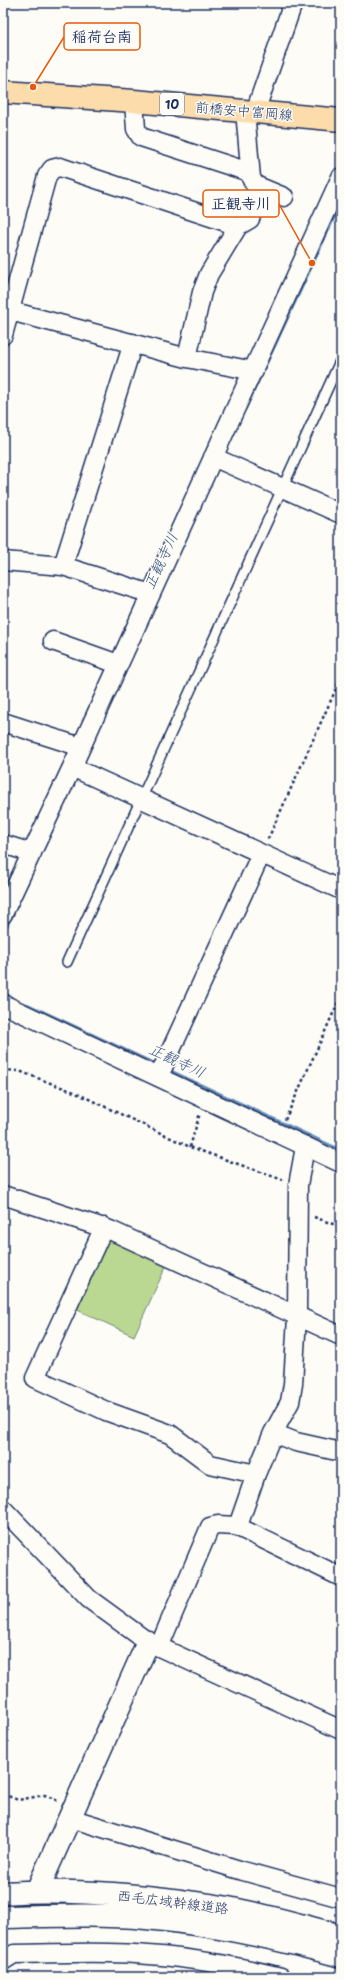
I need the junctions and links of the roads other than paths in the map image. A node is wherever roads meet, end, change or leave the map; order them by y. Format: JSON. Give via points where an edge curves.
{"nodes":[{"id":1,"x":293,"y":3,"type":"edge"},
{"id":2,"x":3,"y":92,"type":"edge"},
{"id":3,"x":134,"y":101,"type":"junction"},
{"id":4,"x":250,"y":111,"type":"junction"},
{"id":5,"x":341,"y":120,"type":"edge"},
{"id":6,"x":250,"y":172,"type":"junction"},
{"id":7,"x":341,"y":177,"type":"edge"},
{"id":8,"x":262,"y":189,"type":"junction"},
{"id":9,"x":284,"y":197,"type":"dead end"},
{"id":10,"x":238,"y":226,"type":"junction"},
{"id":11,"x":6,"y":310,"type":"edge"},
{"id":12,"x":3,"y":335,"type":"edge"},
{"id":13,"x":134,"y":344,"type":"junction"},
{"id":14,"x":188,"y":358,"type":"junction"},
{"id":15,"x":341,"y":359,"type":"edge"},
{"id":16,"x":254,"y":370,"type":"junction"},
{"id":17,"x":213,"y":457,"type":"junction"},
{"id":18,"x":282,"y":488,"type":"junction"},
{"id":19,"x":341,"y":514,"type":"edge"},
{"id":20,"x":3,"y":561,"type":"edge"},
{"id":21,"x":63,"y":566,"type":"junction"},
{"id":22,"x":151,"y":594,"type":"junction"},
{"id":23,"x":53,"y":640,"type":"dead end"},
{"id":24,"x":118,"y":664,"type":"junction"},
{"id":25,"x":3,"y":722,"type":"edge"},
{"id":26,"x":81,"y":747,"type":"junction"},
{"id":27,"x":72,"y":767,"type":"junction"},
{"id":28,"x":142,"y":798,"type":"junction"},
{"id":29,"x":3,"y":844,"type":"edge"},
{"id":30,"x":32,"y":853,"type":"junction"},
{"id":31,"x":261,"y":854,"type":"junction"},
{"id":32,"x":341,"y":890,"type":"edge"},
{"id":33,"x":3,"y":914,"type":"edge"},
{"id":34,"x":67,"y":962,"type":"dead end"},
{"id":35,"x":3,"y":1004,"type":"edge"},
{"id":36,"x":159,"y":1076,"type":"junction"},
{"id":37,"x":305,"y":1147,"type":"junction"},
{"id":38,"x":341,"y":1163,"type":"edge"},
{"id":39,"x":3,"y":1195,"type":"edge"},
{"id":40,"x":104,"y":1227,"type":"junction"},
{"id":41,"x":297,"y":1317,"type":"junction"},
{"id":42,"x":341,"y":1336,"type":"edge"},
{"id":43,"x":273,"y":1433,"type":"junction"},
{"id":44,"x":341,"y":1452,"type":"edge"},
{"id":45,"x":256,"y":1474,"type":"junction"},
{"id":46,"x":3,"y":1509,"type":"edge"},
{"id":47,"x":236,"y":1526,"type":"junction"},
{"id":48,"x":341,"y":1577,"type":"edge"},
{"id":49,"x":154,"y":1644,"type":"junction"},
{"id":50,"x":341,"y":1730,"type":"edge"},
{"id":51,"x":72,"y":1814,"type":"junction"},
{"id":52,"x":37,"y":1891,"type":"junction"},
{"id":53,"x":3,"y":1893,"type":"edge"},
{"id":54,"x":341,"y":1898,"type":"edge"},
{"id":55,"x":3,"y":1917,"type":"edge"},
{"id":56,"x":341,"y":1936,"type":"edge"},
{"id":57,"x":341,"y":1956,"type":"edge"},
{"id":58,"x":3,"y":1961,"type":"edge"},
{"id":59,"x":281,"y":1977,"type":"edge"}],
"edges":[{"from":1,"to":4,"type":"street"},
{"from":2,"to":3,"type":"main road","name":"前橋安中富岡線","number":"10"},
{"from":3,"to":4,"type":"main road","name":"前橋安中富岡線","number":"10"},
{"from":3,"to":6,"type":"street","via":[[136,129],[141,137]]},
{"from":4,"to":5,"type":"main road","name":"前橋安中富岡線","number":"10"},
{"from":4,"to":6,"type":"street"},
{"from":6,"to":8,"type":"street","via":[[255,185]]},
{"from":7,"to":16,"type":"street"},
{"from":8,"to":9,"type":"street"},
{"from":8,"to":10,"type":"street","via":[[250,219]]},
{"from":10,"to":11,"type":"street","via":[[60,167],[52,169],[47,176]]},
{"from":10,"to":14,"type":"street","via":[[209,274],[202,292]]},
{"from":11,"to":12,"type":"street"},
{"from":11,"to":13,"type":"street"},
{"from":13,"to":14,"type":"street"},
{"from":13,"to":21,"type":"street"},
{"from":14,"to":16,"type":"street"},
{"from":15,"to":18,"type":"lane"},
{"from":16,"to":17,"type":"street"},
{"from":17,"to":18,"type":"street"},
{"from":17,"to":22,"type":"street"},
{"from":18,"to":19,"type":"street"},
{"from":18,"to":28,"type":"lane"},
{"from":20,"to":21,"type":"street"},
{"from":21,"to":22,"type":"street"},
{"from":22,"to":24,"type":"street"},
{"from":23,"to":24,"type":"street"},
{"from":24,"to":26,"type":"street"},
{"from":25,"to":26,"type":"street"},
{"from":26,"to":27,"type":"street"},
{"from":27,"to":28,"type":"street"},
{"from":27,"to":30,"type":"street"},
{"from":28,"to":31,"type":"street"},
{"from":28,"to":34,"type":"lane"},
{"from":29,"to":30,"type":"street"},
{"from":30,"to":33,"type":"street"},
{"from":31,"to":32,"type":"street"},
{"from":31,"to":36,"type":"street"},
{"from":35,"to":36,"type":"street"},
{"from":36,"to":37,"type":"street"},
{"from":37,"to":38,"type":"street"},
{"from":37,"to":41,"type":"street","via":[[298,1186]]},
{"from":39,"to":40,"type":"street"},
{"from":40,"to":41,"type":"street"},
{"from":40,"to":45,"type":"street","via":[[34,1378],[106,1411],[170,1434],[210,1464]]},
{"from":41,"to":42,"type":"street"},
{"from":41,"to":43,"type":"street","via":[[290,1402]]},
{"from":43,"to":44,"type":"street","via":[[296,1442]]},
{"from":43,"to":45,"type":"street"},
{"from":45,"to":47,"type":"street"},
{"from":46,"to":49,"type":"street","via":[[89,1599]]},
{"from":47,"to":48,"type":"street"},
{"from":47,"to":49,"type":"street","via":[[210,1527]]},
{"from":49,"to":50,"type":"street"},
{"from":49,"to":51,"type":"main road"},
{"from":51,"to":52,"type":"main road"},
{"from":51,"to":54,"type":"street","via":[[244,1871]]},
{"from":52,"to":53,"type":"main road","name":"西毛広域幹線道路"},
{"from":52,"to":56,"type":"main road","name":"西毛広域幹線道路","via":[[137,1896],[224,1908]]},
{"from":55,"to":57,"type":"main road","name":"西毛広域幹線道路","via":[[146,1918],[287,1940]]},
{"from":58,"to":59,"type":"street","via":[[14,1954],[117,1953],[190,1959]]}]}
